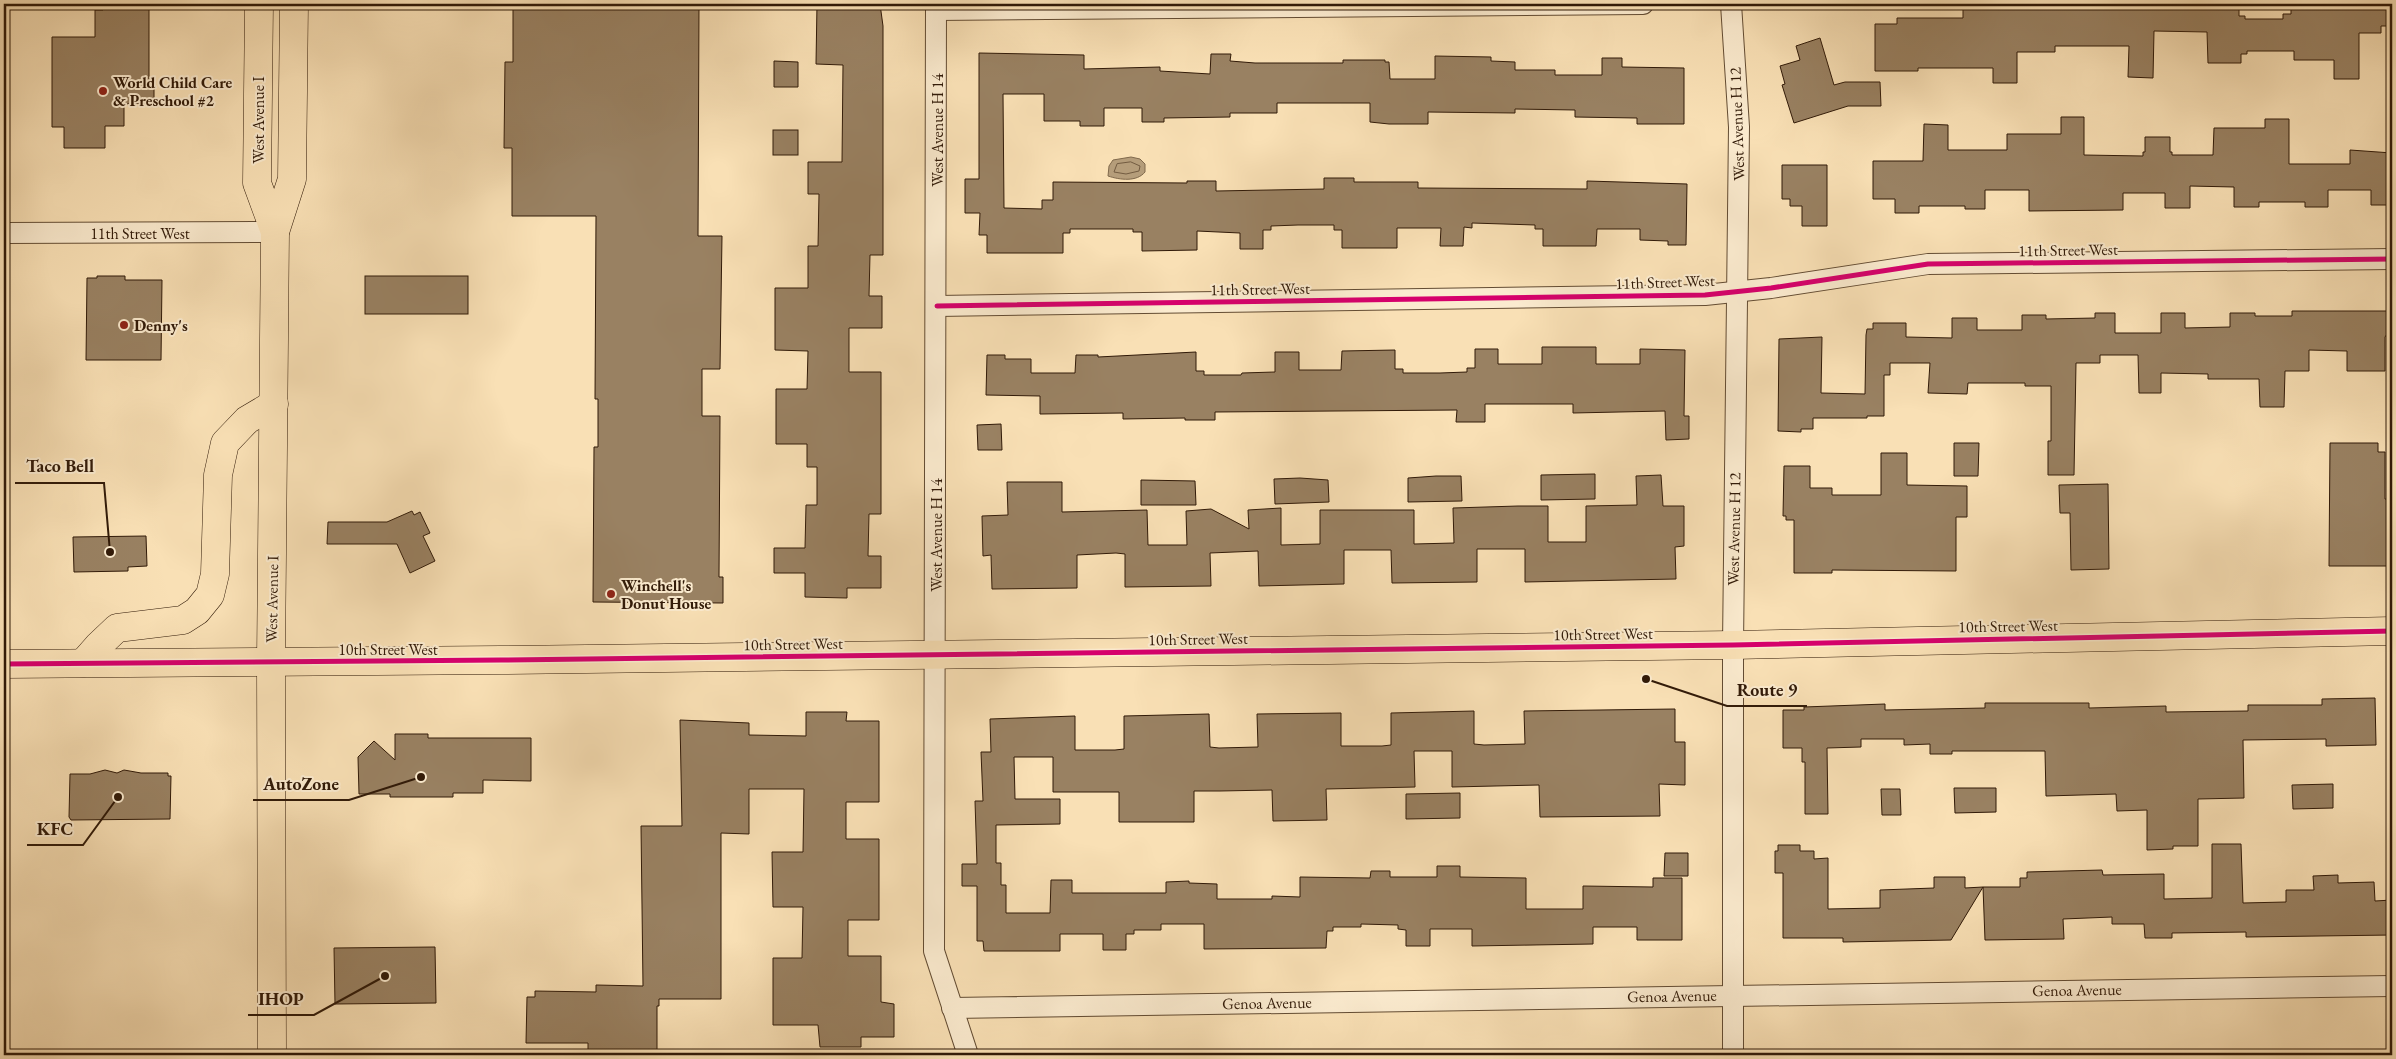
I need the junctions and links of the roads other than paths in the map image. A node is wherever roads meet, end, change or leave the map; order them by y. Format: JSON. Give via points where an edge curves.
{"nodes":[{"id":1,"x":259,"y":4,"type":"edge"},
{"id":2,"x":275,"y":4,"type":"edge"},
{"id":3,"x":294,"y":4,"type":"edge"},
{"id":4,"x":1643,"y":4,"type":"edge"},
{"id":5,"x":1731,"y":4,"type":"edge"},
{"id":6,"x":936,"y":7,"type":"edge"},
{"id":7,"x":293,"y":76,"type":"junction"},
{"id":8,"x":276,"y":232,"type":"junction"},
{"id":9,"x":4,"y":233,"type":"edge"},
{"id":10,"x":2392,"y":259,"type":"edge"},
{"id":11,"x":1738,"y":292,"type":"junction"},
{"id":12,"x":937,"y":306,"type":"junction"},
{"id":13,"x":274,"y":404,"type":"junction"},
{"id":14,"x":2392,"y":631,"type":"edge"},
{"id":15,"x":1732,"y":644,"type":"junction"},
{"id":16,"x":935,"y":654,"type":"junction"},
{"id":17,"x":271,"y":662,"type":"junction"},
{"id":18,"x":83,"y":663,"type":"junction"},
{"id":19,"x":4,"y":664,"type":"edge"},
{"id":20,"x":2392,"y":986,"type":"edge"},
{"id":21,"x":1733,"y":995,"type":"junction"},
{"id":22,"x":952,"y":1008,"type":"junction"},
{"id":23,"x":272,"y":1055,"type":"edge"},
{"id":24,"x":968,"y":1055,"type":"edge"},
{"id":25,"x":1733,"y":1055,"type":"edge"}],
"edges":[{"from":1,"to":8,"type":"main road","name":"West Avenue I","via":[[257,183]]},
{"from":2,"to":7,"type":"main road","via":[[276,26]]},
{"from":3,"to":7,"type":"main road","name":"West Avenue I"},
{"from":4,"to":6,"type":"street"},
{"from":5,"to":11,"type":"street","name":"West Avenue H 12","via":[[1739,127]]},
{"from":6,"to":12,"type":"street","name":"West Avenue H 14"},
{"from":7,"to":8,"type":"main road","name":"West Avenue I","via":[[292,179]]},
{"from":8,"to":9,"type":"street","name":"11th Street West"},
{"from":8,"to":13,"type":"main road","name":"West Avenue I"},
{"from":10,"to":11,"type":"street","name":"11th Street West","via":[[1928,264]]},
{"from":11,"to":12,"type":"street","name":"11th Street West"},
{"from":11,"to":15,"type":"street","name":"West Avenue H 12"},
{"from":12,"to":16,"type":"street","name":"West Avenue H 14"},
{"from":13,"to":17,"type":"main road","name":"West Avenue I"},
{"from":13,"to":18,"type":"main road","via":[[247,420],[225,443],[218,474],[215,574],[210,595],[197,611],[183,620],[117,628]]},
{"from":14,"to":15,"type":"main road","name":"10th Street West"},
{"from":15,"to":16,"type":"main road","name":"10th Street West"},
{"from":15,"to":21,"type":"street","name":"West Avenue H 12"},
{"from":16,"to":17,"type":"main road","name":"10th Street West"},
{"from":16,"to":22,"type":"street","name":"West Avenue H 14","via":[[934,951]]},
{"from":17,"to":18,"type":"main road","name":"10th Street West"},
{"from":17,"to":23,"type":"main road","name":"West Avenue I"},
{"from":18,"to":19,"type":"main road","name":"10th Street West"},
{"from":20,"to":21,"type":"street","name":"Genoa Avenue"},
{"from":21,"to":22,"type":"street","name":"Genoa Avenue"},
{"from":21,"to":25,"type":"street","name":"West Avenue H 12"},
{"from":22,"to":24,"type":"street","name":"West Avenue H 14"}]}
